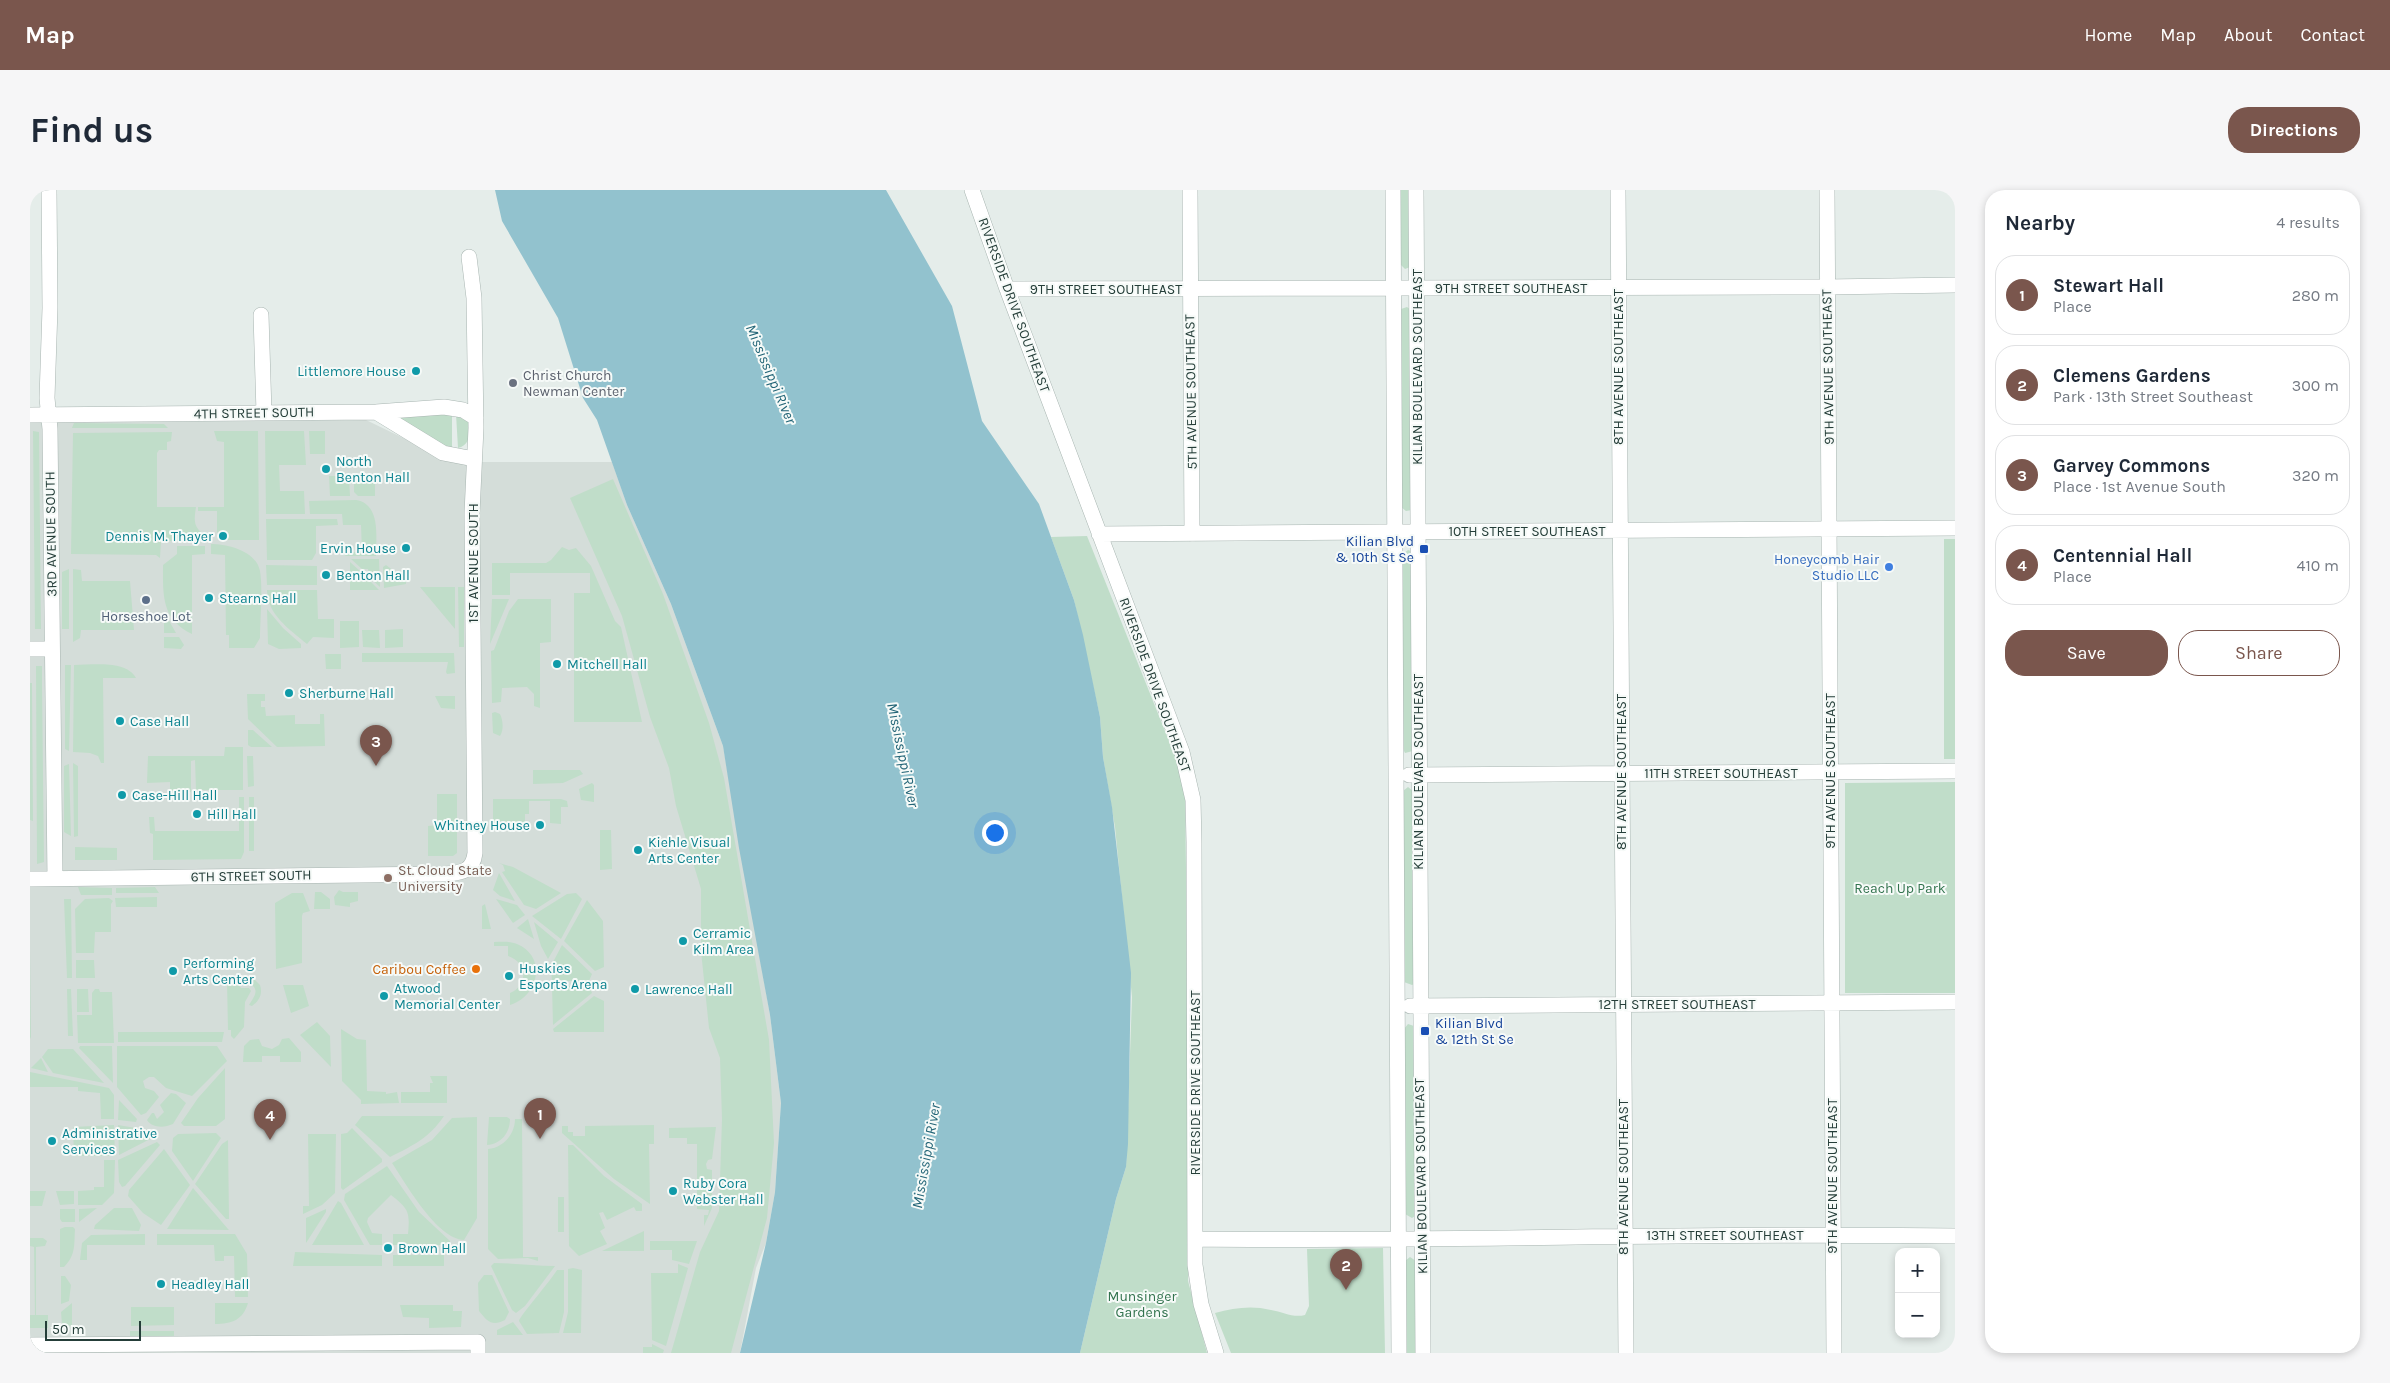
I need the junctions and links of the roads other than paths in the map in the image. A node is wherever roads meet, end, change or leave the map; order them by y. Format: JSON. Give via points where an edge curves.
{"nodes":[{"id":1,"x":49,"y":190,"type":"edge"},
{"id":2,"x":972,"y":190,"type":"edge"},
{"id":3,"x":981,"y":190,"type":"edge"},
{"id":4,"x":1190,"y":190,"type":"edge"},
{"id":5,"x":1393,"y":190,"type":"edge"},
{"id":6,"x":1416,"y":190,"type":"edge"},
{"id":7,"x":1618,"y":190,"type":"edge"},
{"id":8,"x":1827,"y":190,"type":"edge"},
{"id":9,"x":981,"y":213,"type":"junction"},
{"id":10,"x":469,"y":257,"type":"dead end"},
{"id":11,"x":1955,"y":285,"type":"edge"},
{"id":12,"x":1826,"y":287,"type":"junction"},
{"id":13,"x":1394,"y":288,"type":"junction"},
{"id":14,"x":1417,"y":288,"type":"junction"},
{"id":15,"x":1618,"y":288,"type":"junction"},
{"id":16,"x":1007,"y":289,"type":"junction"},
{"id":17,"x":1190,"y":289,"type":"junction"},
{"id":18,"x":261,"y":315,"type":"dead end"},
{"id":19,"x":376,"y":412,"type":"junction"},
{"id":20,"x":264,"y":413,"type":"junction"},
{"id":21,"x":30,"y":415,"type":"edge"},
{"id":22,"x":48,"y":415,"type":"junction"},
{"id":23,"x":476,"y":418,"type":"junction"},
{"id":24,"x":474,"y":459,"type":"junction"},
{"id":25,"x":1955,"y":528,"type":"edge"},
{"id":26,"x":1830,"y":529,"type":"junction"},
{"id":27,"x":1619,"y":531,"type":"junction"},
{"id":28,"x":1396,"y":532,"type":"junction"},
{"id":29,"x":1417,"y":532,"type":"junction"},
{"id":30,"x":1099,"y":534,"type":"junction"},
{"id":31,"x":1192,"y":534,"type":"junction"},
{"id":32,"x":30,"y":649,"type":"edge"},
{"id":33,"x":52,"y":649,"type":"junction"},
{"id":34,"x":1830,"y":772,"type":"junction"},
{"id":35,"x":1955,"y":772,"type":"edge"},
{"id":36,"x":1621,"y":774,"type":"junction"},
{"id":37,"x":1397,"y":775,"type":"junction"},
{"id":38,"x":1418,"y":775,"type":"junction"},
{"id":39,"x":470,"y":868,"type":"joint"},
{"id":40,"x":55,"y":878,"type":"junction"},
{"id":41,"x":30,"y":879,"type":"edge"},
{"id":42,"x":1955,"y":1002,"type":"edge"},
{"id":43,"x":1831,"y":1003,"type":"junction"},
{"id":44,"x":1622,"y":1005,"type":"junction"},
{"id":45,"x":1399,"y":1006,"type":"junction"},
{"id":46,"x":1420,"y":1006,"type":"junction"},
{"id":47,"x":1832,"y":1234,"type":"junction"},
{"id":48,"x":1623,"y":1236,"type":"junction"},
{"id":49,"x":1955,"y":1236,"type":"edge"},
{"id":50,"x":1196,"y":1239,"type":"junction"},
{"id":51,"x":1398,"y":1239,"type":"junction"},
{"id":52,"x":1422,"y":1239,"type":"junction"},
{"id":53,"x":30,"y":1345,"type":"edge"},
{"id":54,"x":272,"y":1348,"type":"edge"},
{"id":55,"x":478,"y":1353,"type":"edge"},
{"id":56,"x":1216,"y":1353,"type":"edge"},
{"id":57,"x":1399,"y":1353,"type":"edge"},
{"id":58,"x":1423,"y":1353,"type":"edge"},
{"id":59,"x":1626,"y":1353,"type":"edge"},
{"id":60,"x":1834,"y":1353,"type":"edge"}],
"edges":[{"from":1,"to":22,"type":"street","name":"3RD AVENUE SOUTH"},
{"from":2,"to":9,"type":"street","name":"RIVERSIDE DRIVE SOUTHEAST"},
{"from":3,"to":9,"type":"street"},
{"from":4,"to":17,"type":"street","name":"5TH AVENUE SOUTHEAST"},
{"from":5,"to":13,"type":"street","name":"KILIAN BOULEVARD SOUTHEAST"},
{"from":6,"to":14,"type":"street","name":"KILIAN BOULEVARD SOUTHEAST"},
{"from":7,"to":15,"type":"street","name":"8TH AVENUE SOUTHEAST"},
{"from":8,"to":12,"type":"street","name":"9TH AVENUE SOUTHEAST"},
{"from":9,"to":16,"type":"street","name":"RIVERSIDE DRIVE SOUTHEAST"},
{"from":10,"to":23,"type":"street","name":"1ST AVENUE SOUTH","via":[[474,298]]},
{"from":11,"to":12,"type":"street","name":"9TH STREET SOUTHEAST"},
{"from":12,"to":15,"type":"street","name":"9TH STREET SOUTHEAST"},
{"from":12,"to":26,"type":"street","name":"9TH AVENUE SOUTHEAST"},
{"from":13,"to":14,"type":"street","name":"9TH STREET SOUTHEAST"},
{"from":13,"to":17,"type":"street","name":"9TH STREET SOUTHEAST"},
{"from":13,"to":28,"type":"street","name":"KILIAN BOULEVARD SOUTHEAST"},
{"from":14,"to":15,"type":"street","name":"9TH STREET SOUTHEAST"},
{"from":14,"to":29,"type":"street","name":"KILIAN BOULEVARD SOUTHEAST"},
{"from":15,"to":27,"type":"street","name":"8TH AVENUE SOUTHEAST"},
{"from":16,"to":17,"type":"street","name":"9TH STREET SOUTHEAST"},
{"from":16,"to":30,"type":"street","name":"RIVERSIDE DRIVE SOUTHEAST"},
{"from":17,"to":31,"type":"street","name":"5TH AVENUE SOUTHEAST"},
{"from":18,"to":20,"type":"street"},
{"from":19,"to":20,"type":"street","name":"4TH STREET SOUTH"},
{"from":19,"to":23,"type":"street","name":"4TH STREET SOUTH","via":[[452,407]]},
{"from":19,"to":24,"type":"street","via":[[443,453]]},
{"from":20,"to":22,"type":"street","name":"4TH STREET SOUTH"},
{"from":21,"to":22,"type":"street","name":"4TH STREET SOUTH"},
{"from":22,"to":33,"type":"street","name":"3RD AVENUE SOUTH"},
{"from":23,"to":24,"type":"street","name":"1ST AVENUE SOUTH"},
{"from":24,"to":39,"type":"street","name":"1ST AVENUE SOUTH","via":[[475,853]]},
{"from":25,"to":26,"type":"street","name":"10TH STREET SOUTHEAST"},
{"from":26,"to":27,"type":"street","name":"10TH STREET SOUTHEAST"},
{"from":26,"to":34,"type":"street","name":"9TH AVENUE SOUTHEAST"},
{"from":27,"to":29,"type":"street","name":"10TH STREET SOUTHEAST"},
{"from":27,"to":36,"type":"street","name":"8TH AVENUE SOUTHEAST"},
{"from":28,"to":29,"type":"street","name":"10TH STREET SOUTHEAST"},
{"from":28,"to":31,"type":"street","name":"10TH STREET SOUTHEAST"},
{"from":28,"to":37,"type":"street","name":"KILIAN BOULEVARD SOUTHEAST"},
{"from":29,"to":38,"type":"street","name":"KILIAN BOULEVARD SOUTHEAST"},
{"from":30,"to":31,"type":"street","name":"10TH STREET SOUTHEAST"},
{"from":30,"to":50,"type":"street","name":"RIVERSIDE DRIVE SOUTHEAST","via":[[1182,752],[1193,800]]},
{"from":32,"to":33,"type":"street"},
{"from":33,"to":40,"type":"street","name":"3RD AVENUE SOUTH"},
{"from":34,"to":35,"type":"street","name":"11TH STREET SOUTHEAST"},
{"from":34,"to":36,"type":"street","name":"11TH STREET SOUTHEAST"},
{"from":34,"to":43,"type":"street","name":"9TH AVENUE SOUTHEAST"},
{"from":36,"to":38,"type":"street","name":"11TH STREET SOUTHEAST"},
{"from":36,"to":44,"type":"street","name":"8TH AVENUE SOUTHEAST"},
{"from":37,"to":38,"type":"street","name":"11TH STREET SOUTHEAST"},
{"from":37,"to":45,"type":"street","name":"KILIAN BOULEVARD SOUTHEAST"},
{"from":38,"to":46,"type":"street","name":"KILIAN BOULEVARD SOUTHEAST"},
{"from":39,"to":40,"type":"street","name":"6TH STREET SOUTH","via":[[445,874]]},
{"from":40,"to":41,"type":"street","name":"6TH STREET SOUTH"},
{"from":42,"to":43,"type":"street","name":"12TH STREET SOUTHEAST"},
{"from":43,"to":44,"type":"street","name":"12TH STREET SOUTHEAST"},
{"from":43,"to":47,"type":"street","name":"9TH AVENUE SOUTHEAST"},
{"from":44,"to":46,"type":"street","name":"12TH STREET SOUTHEAST"},
{"from":44,"to":48,"type":"street","name":"8TH AVENUE SOUTHEAST"},
{"from":45,"to":46,"type":"street","name":"12TH STREET SOUTHEAST"},
{"from":45,"to":51,"type":"street","name":"KILIAN BOULEVARD SOUTHEAST"},
{"from":46,"to":52,"type":"street","name":"KILIAN BOULEVARD SOUTHEAST"},
{"from":47,"to":48,"type":"street","name":"13TH STREET SOUTHEAST"},
{"from":47,"to":49,"type":"street","name":"13TH STREET SOUTHEAST"},
{"from":47,"to":60,"type":"street","name":"9TH AVENUE SOUTHEAST"},
{"from":48,"to":52,"type":"street","name":"13TH STREET SOUTHEAST"},
{"from":48,"to":59,"type":"street","name":"8TH AVENUE SOUTHEAST"},
{"from":50,"to":51,"type":"street","name":"13TH STREET SOUTHEAST"},
{"from":50,"to":56,"type":"street","name":"RIVERSIDE DRIVE SOUTHEAST","via":[[1196,1277]]},
{"from":51,"to":52,"type":"street","name":"13TH STREET SOUTHEAST"},
{"from":51,"to":57,"type":"street","name":"KILIAN BOULEVARD SOUTHEAST"},
{"from":52,"to":58,"type":"street","name":"KILIAN BOULEVARD SOUTHEAST"},
{"from":53,"to":54,"type":"street"},
{"from":54,"to":55,"type":"street","via":[[478,1342]]}]}
